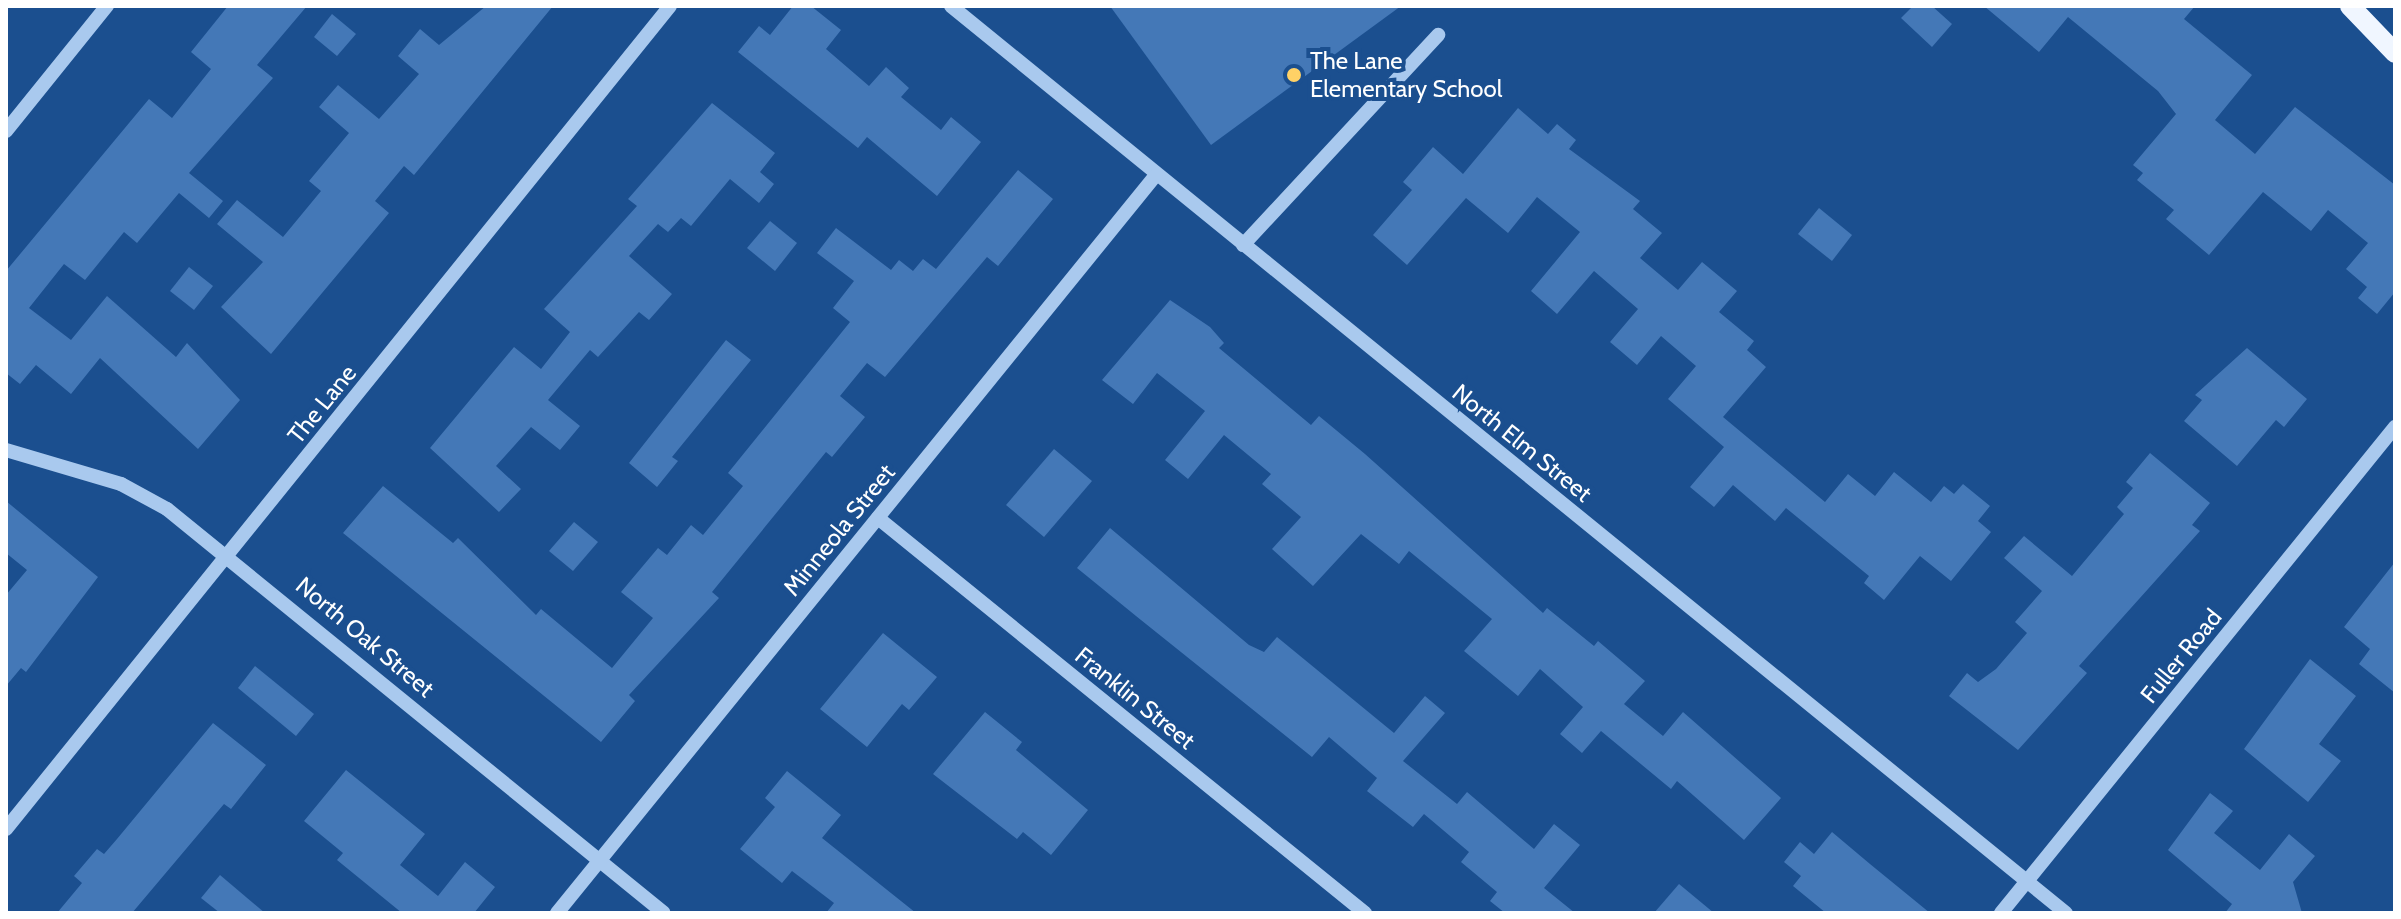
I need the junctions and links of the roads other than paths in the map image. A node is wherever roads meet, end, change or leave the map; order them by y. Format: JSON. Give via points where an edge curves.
{"nodes":[{"id":1,"x":107,"y":6,"type":"edge"},
{"id":2,"x":670,"y":6,"type":"edge"},
{"id":3,"x":951,"y":6,"type":"edge"},
{"id":4,"x":2337,"y":6,"type":"edge"},
{"id":5,"x":2353,"y":14,"type":"edge"},
{"id":6,"x":1438,"y":35,"type":"dead end"},
{"id":7,"x":2395,"y":53,"type":"edge"},
{"id":8,"x":6,"y":131,"type":"edge"},
{"id":9,"x":1156,"y":175,"type":"junction"},
{"id":10,"x":1243,"y":245,"type":"junction"},
{"id":11,"x":2395,"y":427,"type":"edge"},
{"id":12,"x":6,"y":450,"type":"edge"},
{"id":13,"x":878,"y":518,"type":"junction"},
{"id":14,"x":229,"y":554,"type":"junction"},
{"id":15,"x":6,"y":829,"type":"edge"},
{"id":16,"x":600,"y":861,"type":"junction"},
{"id":17,"x":2027,"y":881,"type":"junction"},
{"id":18,"x":557,"y":913,"type":"edge"},
{"id":19,"x":664,"y":913,"type":"edge"},
{"id":20,"x":1365,"y":913,"type":"edge"},
{"id":21,"x":2001,"y":913,"type":"edge"},
{"id":22,"x":2066,"y":913,"type":"edge"}],
"edges":[{"from":1,"to":8,"type":"street"},
{"from":2,"to":14,"type":"street","name":"The Lane"},
{"from":3,"to":9,"type":"street","name":"North Elm Street"},
{"from":4,"to":5,"type":"street"},
{"from":5,"to":7,"type":"main road"},
{"from":6,"to":10,"type":"street"},
{"from":9,"to":10,"type":"street","name":"North Elm Street"},
{"from":9,"to":13,"type":"street","name":"Minneola Street"},
{"from":10,"to":17,"type":"street","name":"North Elm Street"},
{"from":11,"to":17,"type":"street","name":"Fuller Road"},
{"from":12,"to":14,"type":"street","name":"North Oak Street","via":[[121,484]]},
{"from":13,"to":16,"type":"street","name":"Minneola Street"},
{"from":13,"to":20,"type":"street","name":"Franklin Street"},
{"from":14,"to":15,"type":"street","name":"The Lane"},
{"from":14,"to":16,"type":"street","name":"North Oak Street"},
{"from":16,"to":18,"type":"street","name":"Minneola Street"},
{"from":16,"to":19,"type":"street","name":"North Oak Street"},
{"from":17,"to":21,"type":"street","name":"Fuller Road"},
{"from":17,"to":22,"type":"street","name":"North Elm Street"}]}
